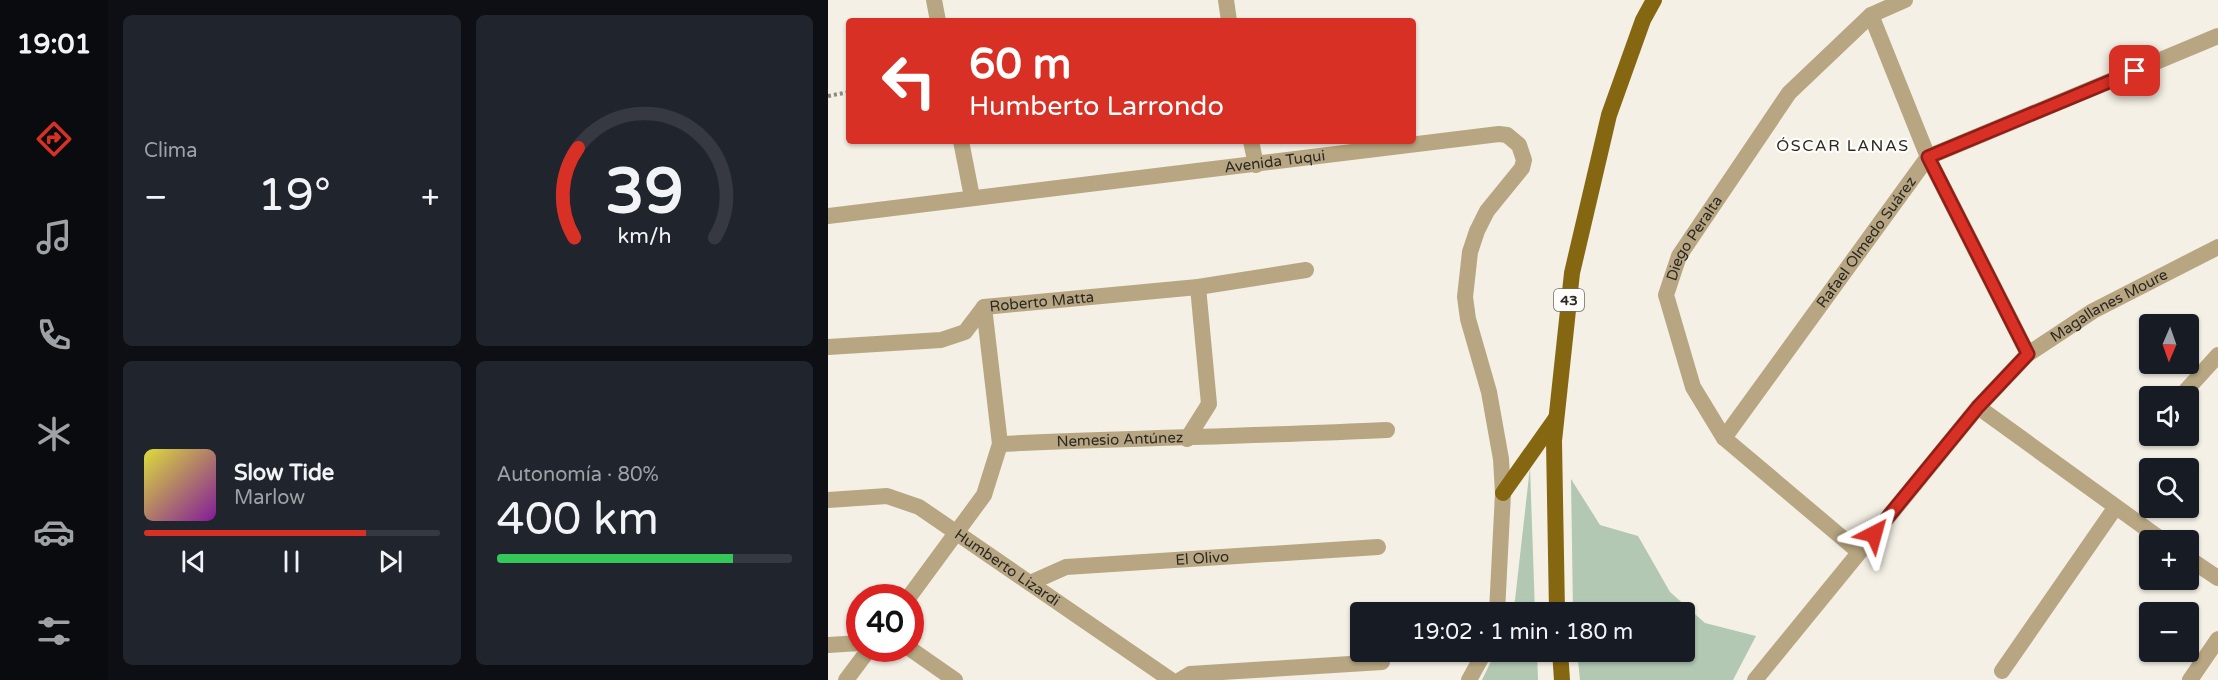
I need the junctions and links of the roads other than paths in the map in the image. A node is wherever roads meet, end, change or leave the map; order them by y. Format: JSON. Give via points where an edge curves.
{"nodes":[{"id":1,"x":934,"y":0,"type":"edge"},
{"id":2,"x":1226,"y":0,"type":"edge"},
{"id":3,"x":1654,"y":0,"type":"edge"},
{"id":4,"x":1905,"y":0,"type":"edge"},
{"id":5,"x":1871,"y":15,"type":"junction"},
{"id":6,"x":937,"y":18,"type":"edge"},
{"id":7,"x":1229,"y":18,"type":"edge"},
{"id":8,"x":2218,"y":36,"type":"edge"},
{"id":9,"x":962,"y":144,"type":"edge"},
{"id":10,"x":1252,"y":144,"type":"edge"},
{"id":11,"x":1928,"y":157,"type":"junction"},
{"id":12,"x":1256,"y":165,"type":"junction"},
{"id":13,"x":972,"y":197,"type":"junction"},
{"id":14,"x":828,"y":216,"type":"edge"},
{"id":15,"x":2218,"y":248,"type":"edge"},
{"id":16,"x":1306,"y":270,"type":"dead end"},
{"id":17,"x":1198,"y":287,"type":"junction"},
{"id":18,"x":984,"y":307,"type":"junction"},
{"id":19,"x":828,"y":347,"type":"edge"},
{"id":20,"x":2028,"y":354,"type":"junction"},
{"id":21,"x":2218,"y":355,"type":"edge"},
{"id":22,"x":2190,"y":386,"type":"edge"},
{"id":23,"x":1978,"y":407,"type":"junction"},
{"id":24,"x":1556,"y":417,"type":"junction"},
{"id":25,"x":1387,"y":429,"type":"dead end"},
{"id":26,"x":1724,"y":438,"type":"junction"},
{"id":27,"x":1188,"y":439,"type":"junction"},
{"id":28,"x":1000,"y":444,"type":"junction"},
{"id":29,"x":1503,"y":493,"type":"junction"},
{"id":30,"x":828,"y":500,"type":"edge"},
{"id":31,"x":2115,"y":508,"type":"junction"},
{"id":32,"x":2147,"y":530,"type":"edge"},
{"id":33,"x":956,"y":534,"type":"junction"},
{"id":34,"x":1378,"y":548,"type":"dead end"},
{"id":35,"x":1859,"y":552,"type":"junction"},
{"id":36,"x":2199,"y":565,"type":"edge"},
{"id":37,"x":2218,"y":578,"type":"edge"},
{"id":38,"x":1030,"y":583,"type":"junction"},
{"id":39,"x":919,"y":584,"type":"edge"},
{"id":40,"x":1498,"y":602,"type":"edge"},
{"id":41,"x":1557,"y":602,"type":"edge"},
{"id":42,"x":2218,"y":639,"type":"edge"},
{"id":43,"x":846,"y":644,"type":"edge"},
{"id":44,"x":828,"y":645,"type":"edge"},
{"id":45,"x":924,"y":658,"type":"edge"},
{"id":46,"x":860,"y":662,"type":"edge"},
{"id":47,"x":1382,"y":662,"type":"dead end"},
{"id":48,"x":1479,"y":662,"type":"edge"},
{"id":49,"x":1561,"y":662,"type":"edge"},
{"id":50,"x":2002,"y":671,"type":"dead end"},
{"id":51,"x":846,"y":680,"type":"edge"},
{"id":52,"x":955,"y":680,"type":"edge"},
{"id":53,"x":1171,"y":680,"type":"edge"},
{"id":54,"x":1180,"y":680,"type":"edge"},
{"id":55,"x":1470,"y":680,"type":"edge"},
{"id":56,"x":1562,"y":680,"type":"edge"},
{"id":57,"x":1755,"y":680,"type":"edge"},
{"id":58,"x":2190,"y":680,"type":"edge"}],
"edges":[{"from":1,"to":6,"type":"street"},
{"from":2,"to":7,"type":"street"},
{"from":3,"to":24,"type":"main road","number":"43","via":[[1609,115],[1572,273]]},
{"from":4,"to":5,"type":"street","name":"Diego Peralta"},
{"from":5,"to":11,"type":"street"},
{"from":5,"to":26,"type":"street","name":"Diego Peralta","via":[[1789,93],[1679,256],[1666,295],[1693,387]]},
{"from":8,"to":11,"type":"street"},
{"from":9,"to":13,"type":"street"},
{"from":10,"to":12,"type":"street"},
{"from":11,"to":20,"type":"street"},
{"from":11,"to":26,"type":"street","name":"Rafael Olmedo Suárez"},
{"from":12,"to":13,"type":"street","name":"Avenida Tuqui"},
{"from":12,"to":29,"type":"street","name":"Avenida Tuqui","via":[[1499,134],[1519,145],[1524,160],[1522,168],[1487,211],[1470,252],[1466,274],[1468,319],[1496,425]]},
{"from":13,"to":14,"type":"street","name":"Avenida Tuqui"},
{"from":15,"to":20,"type":"street","name":"Magallanes Moure","via":[[2092,311]]},
{"from":16,"to":17,"type":"street","name":"Roberto Matta"},
{"from":17,"to":18,"type":"street","name":"Roberto Matta"},
{"from":17,"to":27,"type":"street","name":"Nemesio Antúnez","via":[[1209,404]]},
{"from":18,"to":19,"type":"street","name":"Roberto Matta","via":[[965,332],[941,340]]},
{"from":18,"to":28,"type":"street"},
{"from":20,"to":23,"type":"street","name":"Magallanes Moure"},
{"from":21,"to":22,"type":"street"},
{"from":23,"to":31,"type":"street"},
{"from":23,"to":35,"type":"street","name":"Magallanes Moure"},
{"from":24,"to":29,"type":"main road"},
{"from":24,"to":41,"type":"main road","number":"43"},
{"from":25,"to":27,"type":"street"},
{"from":26,"to":35,"type":"street","name":"Diego Peralta"},
{"from":27,"to":28,"type":"street","name":"Nemesio Antúnez"},
{"from":28,"to":33,"type":"street","via":[[984,495]]},
{"from":29,"to":40,"type":"street","name":"Avenida Tuqui"},
{"from":30,"to":33,"type":"street","name":"Humberto Lizardi","via":[[887,496],[919,507]]},
{"from":31,"to":32,"type":"street"},
{"from":31,"to":50,"type":"street"},
{"from":33,"to":38,"type":"street","name":"Humberto Lizardi"},
{"from":33,"to":39,"type":"street"},
{"from":34,"to":38,"type":"street","name":"El Olivo","via":[[1066,567]]},
{"from":35,"to":57,"type":"street","name":"Magallanes Moure"},
{"from":36,"to":37,"type":"street"},
{"from":38,"to":53,"type":"street","name":"Humberto Lizardi"},
{"from":42,"to":58,"type":"street"},
{"from":43,"to":44,"type":"street"},
{"from":45,"to":52,"type":"street"},
{"from":46,"to":51,"type":"street"},
{"from":47,"to":54,"type":"street","via":[[1190,674]]},
{"from":48,"to":55,"type":"street"},
{"from":49,"to":56,"type":"main road"}]}
